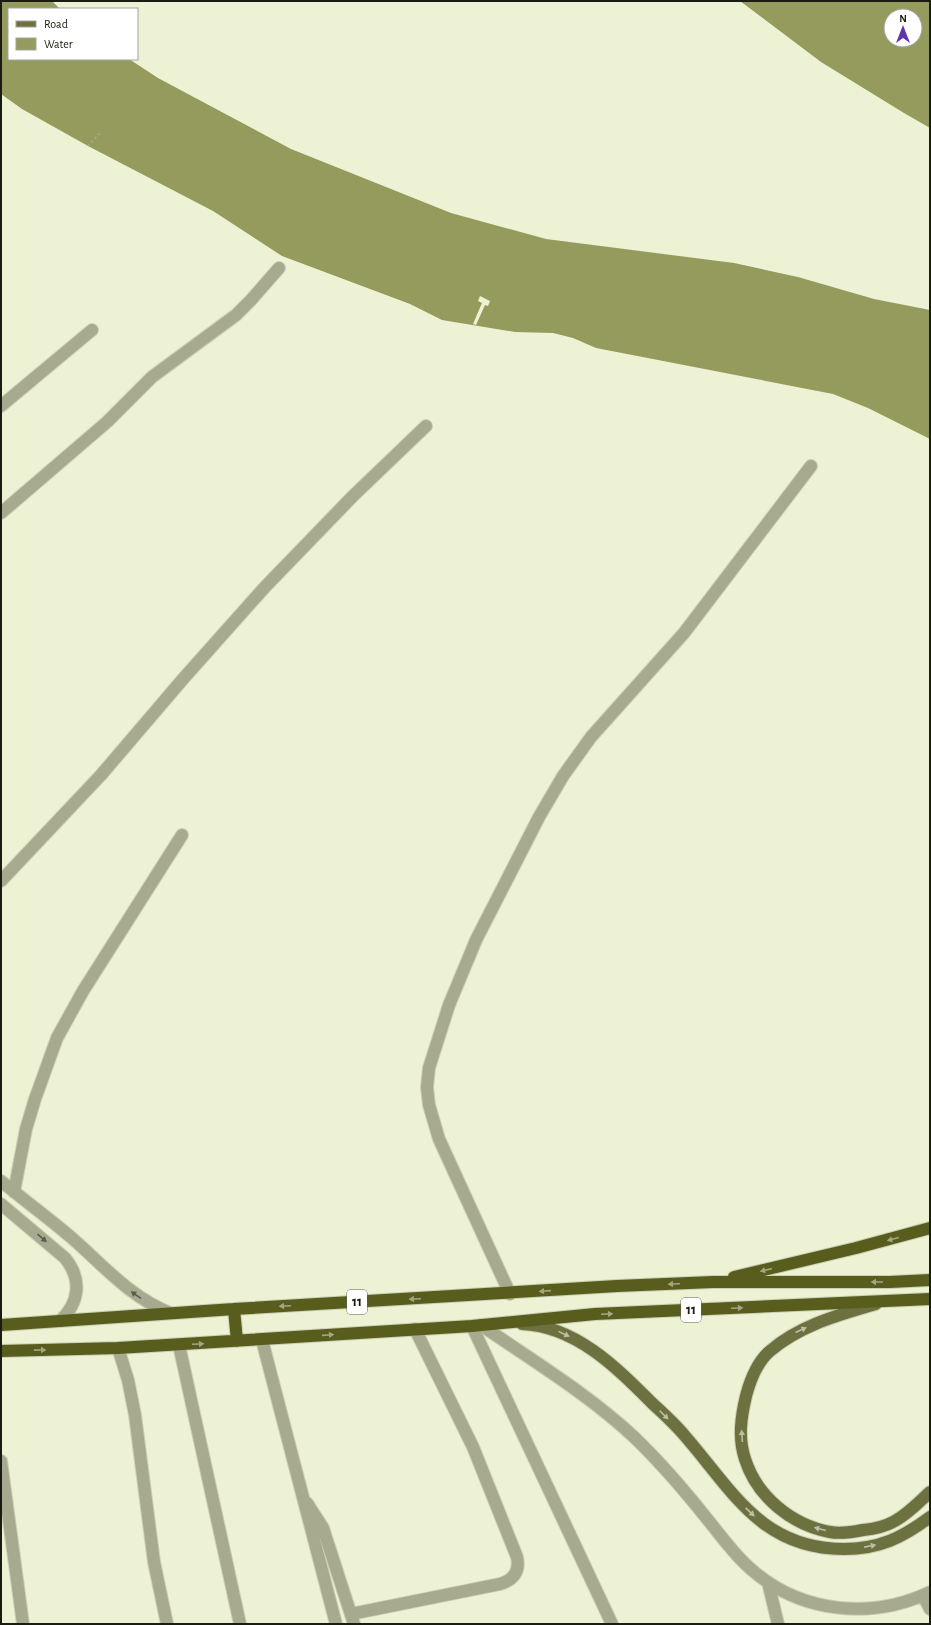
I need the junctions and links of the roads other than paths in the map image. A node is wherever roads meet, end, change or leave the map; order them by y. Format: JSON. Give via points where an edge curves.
{"nodes":[{"id":1,"x":279,"y":268,"type":"dead end"},
{"id":2,"x":92,"y":330,"type":"dead end"},
{"id":3,"x":1,"y":406,"type":"edge"},
{"id":4,"x":426,"y":426,"type":"dead end"},
{"id":5,"x":811,"y":466,"type":"dead end"},
{"id":6,"x":1,"y":513,"type":"edge"},
{"id":7,"x":182,"y":835,"type":"dead end"},
{"id":8,"x":1,"y":881,"type":"edge"},
{"id":9,"x":1,"y":1182,"type":"edge"},
{"id":10,"x":14,"y":1192,"type":"junction"},
{"id":11,"x":1,"y":1204,"type":"edge"},
{"id":12,"x":32,"y":1206,"type":"junction"},
{"id":13,"x":20,"y":1219,"type":"junction"},
{"id":14,"x":930,"y":1228,"type":"edge"},
{"id":15,"x":930,"y":1280,"type":"edge"},
{"id":16,"x":713,"y":1282,"type":"junction"},
{"id":17,"x":510,"y":1294,"type":"junction"},
{"id":18,"x":930,"y":1299,"type":"edge"},
{"id":19,"x":884,"y":1301,"type":"junction"},
{"id":20,"x":234,"y":1309,"type":"junction"},
{"id":21,"x":170,"y":1313,"type":"junction"},
{"id":22,"x":60,"y":1321,"type":"junction"},
{"id":23,"x":498,"y":1323,"type":"junction"},
{"id":24,"x":1,"y":1325,"type":"edge"},
{"id":25,"x":476,"y":1325,"type":"junction"},
{"id":26,"x":415,"y":1329,"type":"junction"},
{"id":27,"x":262,"y":1340,"type":"junction"},
{"id":28,"x":237,"y":1341,"type":"junction"},
{"id":29,"x":179,"y":1345,"type":"junction"},
{"id":30,"x":118,"y":1348,"type":"junction"},
{"id":31,"x":1,"y":1351,"type":"edge"},
{"id":32,"x":1,"y":1461,"type":"edge"},
{"id":33,"x":930,"y":1492,"type":"edge"},
{"id":34,"x":304,"y":1499,"type":"junction"},
{"id":35,"x":930,"y":1518,"type":"edge"},
{"id":36,"x":768,"y":1582,"type":"junction"},
{"id":37,"x":926,"y":1594,"type":"edge"},
{"id":38,"x":930,"y":1609,"type":"edge"},
{"id":39,"x":352,"y":1619,"type":"edge"},
{"id":40,"x":22,"y":1624,"type":"edge"},
{"id":41,"x":167,"y":1624,"type":"edge"},
{"id":42,"x":240,"y":1624,"type":"edge"},
{"id":43,"x":336,"y":1624,"type":"edge"},
{"id":44,"x":612,"y":1624,"type":"edge"},
{"id":45,"x":778,"y":1624,"type":"edge"}],
"edges":[{"from":1,"to":6,"type":"street","via":[[236,315],[158,372],[107,422]]},
{"from":2,"to":3,"type":"street"},
{"from":4,"to":8,"type":"street","via":[[265,587],[101,775]]},
{"from":5,"to":17,"type":"street","via":[[684,633],[591,737],[563,776],[476,940],[449,1005],[429,1068],[428,1106],[439,1139]]},
{"from":7,"to":10,"type":"street","via":[[82,991],[57,1038],[31,1114]]},
{"from":9,"to":10,"type":"street"},
{"from":10,"to":12,"type":"street"},
{"from":11,"to":13,"type":"street"},
{"from":12,"to":13,"type":"street"},
{"from":21,"to":12,"type":"street","one_way":true,"via":[[132,1293]]},
{"from":13,"to":22,"type":"street","one_way":true,"via":[[72,1266],[77,1282],[75,1300]]},
{"from":14,"to":16,"type":"highway","one_way":true},
{"from":15,"to":16,"type":"highway","number":"11","one_way":true},
{"from":16,"to":17,"type":"highway","number":"11","one_way":true},
{"from":17,"to":20,"type":"highway","number":"11","one_way":true},
{"from":18,"to":19,"type":"highway","number":"11"},
{"from":23,"to":19,"type":"highway","number":"11","one_way":true,"via":[[595,1314]]},
{"from":33,"to":19,"type":"main road","one_way":true,"via":[[908,1513],[891,1523],[869,1530],[832,1533],[813,1528],[779,1508],[765,1496],[745,1459],[741,1421],[749,1385],[768,1352],[792,1335],[826,1319]]},
{"from":20,"to":21,"type":"highway","number":"11"},
{"from":20,"to":28,"type":"highway"},
{"from":21,"to":22,"type":"highway","number":"11"},
{"from":22,"to":24,"type":"highway","number":"11"},
{"from":23,"to":25,"type":"highway","number":"11"},
{"from":23,"to":35,"type":"main road","one_way":true,"via":[[530,1324],[556,1330],[586,1344],[620,1370],[685,1435],[736,1498],[765,1525],[798,1542],[835,1549],[871,1546],[890,1542],[907,1534]]},
{"from":25,"to":26,"type":"highway","number":"11"},
{"from":25,"to":36,"type":"street","via":[[587,1398],[628,1432],[666,1469],[738,1557]]},
{"from":25,"to":44,"type":"street"},
{"from":27,"to":26,"type":"highway","number":"11","one_way":true},
{"from":26,"to":39,"type":"street","via":[[473,1447],[519,1564],[517,1571],[507,1582]]},
{"from":27,"to":28,"type":"highway","number":"11"},
{"from":27,"to":34,"type":"street"},
{"from":29,"to":28,"type":"highway","number":"11","one_way":true},
{"from":29,"to":30,"type":"highway","number":"11"},
{"from":29,"to":42,"type":"street"},
{"from":31,"to":30,"type":"highway","number":"11","one_way":true},
{"from":30,"to":41,"type":"street","via":[[135,1415],[154,1562]]},
{"from":32,"to":40,"type":"street"},
{"from":34,"to":39,"type":"street","via":[[324,1528]]},
{"from":34,"to":43,"type":"street"},
{"from":36,"to":37,"type":"street","via":[[796,1597],[844,1609],[887,1606]]},
{"from":36,"to":45,"type":"street"},
{"from":37,"to":38,"type":"street"}]}
